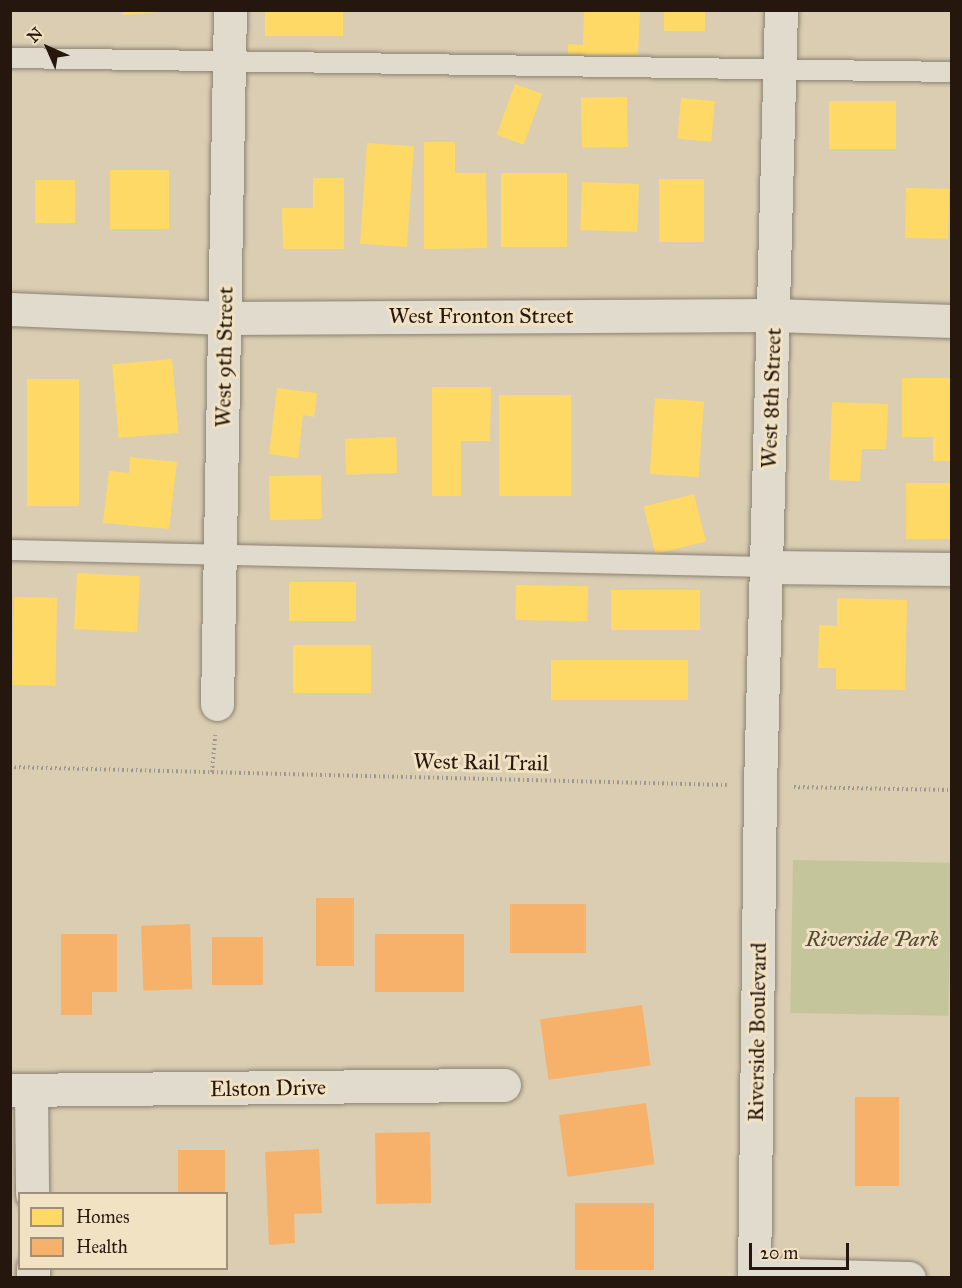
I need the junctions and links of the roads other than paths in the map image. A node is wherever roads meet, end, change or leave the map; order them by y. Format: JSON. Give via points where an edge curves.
{"nodes":[{"id":1,"x":230,"y":10,"type":"edge"},
{"id":2,"x":781,"y":10,"type":"edge"},
{"id":3,"x":10,"y":58,"type":"edge"},
{"id":4,"x":229,"y":62,"type":"junction"},
{"id":5,"x":779,"y":71,"type":"junction"},
{"id":6,"x":951,"y":72,"type":"edge"},
{"id":7,"x":10,"y":309,"type":"edge"},
{"id":8,"x":773,"y":315,"type":"junction"},
{"id":9,"x":224,"y":318,"type":"junction"},
{"id":10,"x":951,"y":321,"type":"edge"},
{"id":11,"x":10,"y":550,"type":"edge"},
{"id":12,"x":220,"y":553,"type":"junction"},
{"id":13,"x":767,"y":567,"type":"junction"},
{"id":14,"x":951,"y":569,"type":"edge"},
{"id":15,"x":217,"y":704,"type":"dead end"},
{"id":16,"x":760,"y":786,"type":"joint"},
{"id":17,"x":504,"y":1085,"type":"dead end"},
{"id":18,"x":21,"y":1090,"type":"edge"},
{"id":19,"x":32,"y":1192,"type":"edge"},
{"id":20,"x":754,"y":1276,"type":"edge"},
{"id":21,"x":909,"y":1278,"type":"edge"}],
"edges":[{"from":1,"to":4,"type":"street","name":"West 9th Street"},
{"from":2,"to":5,"type":"street","name":"West 8th Street"},
{"from":3,"to":4,"type":"lane"},
{"from":4,"to":5,"type":"lane"},
{"from":4,"to":9,"type":"street","name":"West 9th Street"},
{"from":5,"to":6,"type":"lane"},
{"from":5,"to":8,"type":"street","name":"West 8th Street"},
{"from":7,"to":9,"type":"street","name":"West Fronton Street"},
{"from":8,"to":9,"type":"street","name":"West Fronton Street"},
{"from":8,"to":10,"type":"street","name":"West Fronton Street"},
{"from":8,"to":13,"type":"street","name":"West 8th Street"},
{"from":9,"to":12,"type":"street","name":"West 9th Street"},
{"from":11,"to":12,"type":"lane"},
{"from":12,"to":13,"type":"lane"},
{"from":12,"to":15,"type":"street","name":"West 9th Street"},
{"from":13,"to":14,"type":"street"},
{"from":13,"to":16,"type":"street","name":"West 8th Street"},
{"from":16,"to":20,"type":"street","name":"Riverside Boulevard"},
{"from":17,"to":18,"type":"street","name":"Elston Drive"},
{"from":18,"to":19,"type":"street"},
{"from":20,"to":21,"type":"street"}]}
